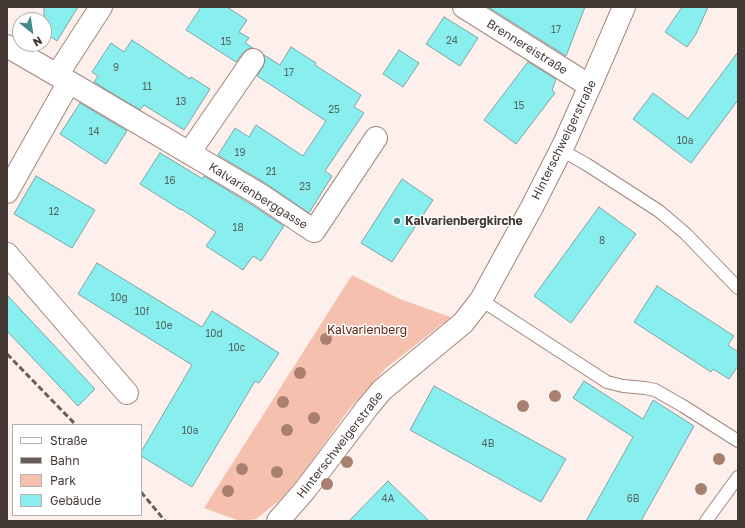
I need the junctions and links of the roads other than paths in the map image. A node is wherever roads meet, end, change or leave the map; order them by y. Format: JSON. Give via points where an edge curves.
{"nodes":[{"id":1,"x":101,"y":7,"type":"edge"},
{"id":2,"x":464,"y":7,"type":"edge"},
{"id":3,"x":624,"y":7,"type":"edge"},
{"id":4,"x":7,"y":46,"type":"edge"},
{"id":5,"x":253,"y":60,"type":"dead end"},
{"id":6,"x":63,"y":78,"type":"junction"},
{"id":7,"x":590,"y":86,"type":"junction"},
{"id":8,"x":376,"y":138,"type":"dead end"},
{"id":9,"x":561,"y":150,"type":"junction"},
{"id":10,"x":189,"y":153,"type":"junction"},
{"id":11,"x":7,"y":192,"type":"edge"},
{"id":12,"x":7,"y":254,"type":"edge"},
{"id":13,"x":738,"y":288,"type":"edge"},
{"id":14,"x":481,"y":300,"type":"junction"},
{"id":15,"x":126,"y":393,"type":"dead end"},
{"id":16,"x":738,"y":442,"type":"edge"},
{"id":17,"x":738,"y":476,"type":"edge"},
{"id":18,"x":278,"y":521,"type":"edge"},
{"id":19,"x":706,"y":521,"type":"edge"}],
"edges":[{"from":1,"to":6,"type":"street"},
{"from":2,"to":7,"type":"street","name":"Brennereistraße"},
{"from":3,"to":7,"type":"street","name":"Hinterschweigerstraße"},
{"from":4,"to":6,"type":"street","name":"Kalvarienberggasse"},
{"from":5,"to":10,"type":"street"},
{"from":6,"to":10,"type":"street","name":"Kalvarienberggasse"},
{"from":6,"to":11,"type":"street"},
{"from":7,"to":9,"type":"street","name":"Hinterschweigerstraße"},
{"from":8,"to":10,"type":"street","name":"Kalvarienberggasse","via":[[314,231],[259,194]]},
{"from":9,"to":13,"type":"lane","via":[[659,211],[686,234]]},
{"from":9,"to":14,"type":"street","name":"Hinterschweigerstraße"},
{"from":12,"to":15,"type":"street"},
{"from":14,"to":16,"type":"lane","via":[[608,382],[655,390]]},
{"from":14,"to":18,"type":"street","name":"Hinterschweigerstraße","via":[[463,323],[382,390]]},
{"from":17,"to":19,"type":"lane"}]}
